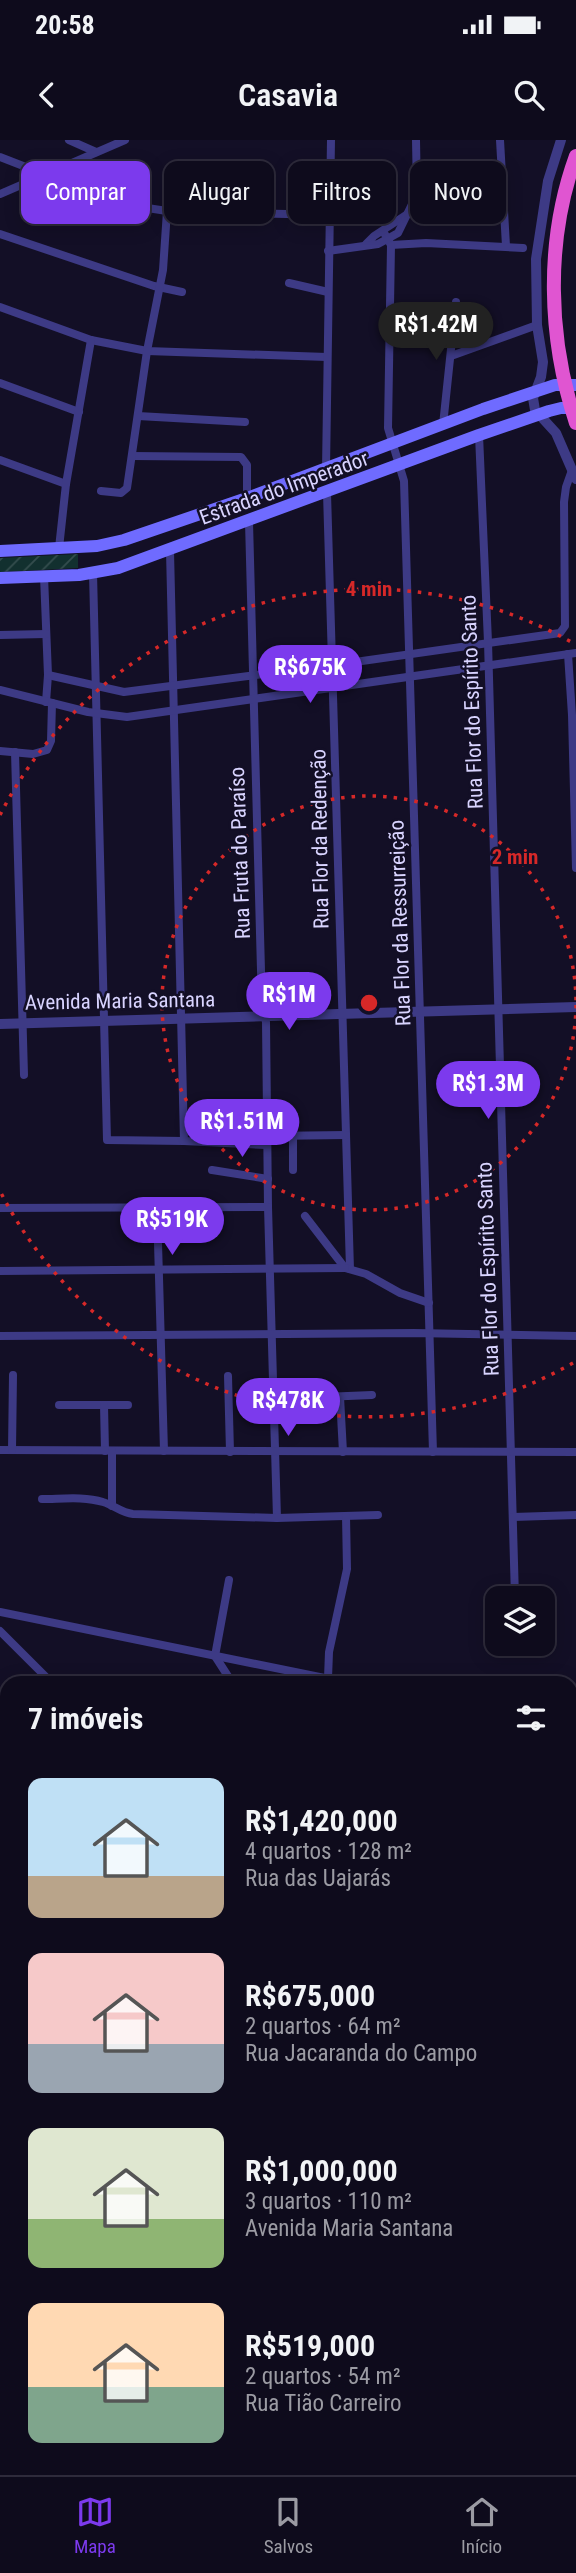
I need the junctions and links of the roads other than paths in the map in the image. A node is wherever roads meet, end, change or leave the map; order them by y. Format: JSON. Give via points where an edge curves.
{"nodes":[{"id":1,"x":69,"y":140,"type":"edge"},
{"id":2,"x":125,"y":140,"type":"edge"},
{"id":3,"x":331,"y":140,"type":"edge"},
{"id":4,"x":416,"y":140,"type":"edge"},
{"id":5,"x":500,"y":140,"type":"edge"},
{"id":6,"x":561,"y":140,"type":"edge"},
{"id":7,"x":96,"y":152,"type":"junction"},
{"id":8,"x":576,"y":156,"type":"edge"},
{"id":9,"x":0,"y":157,"type":"edge"},
{"id":10,"x":76,"y":161,"type":"edge"},
{"id":11,"x":330,"y":161,"type":"edge"},
{"id":12,"x":21,"y":165,"type":"edge"},
{"id":13,"x":21,"y":185,"type":"edge"},
{"id":14,"x":0,"y":194,"type":"edge"},
{"id":15,"x":409,"y":213,"type":"junction"},
{"id":16,"x":166,"y":224,"type":"edge"},
{"id":17,"x":329,"y":224,"type":"edge"},
{"id":18,"x":383,"y":231,"type":"junction"},
{"id":19,"x":0,"y":234,"type":"edge"},
{"id":20,"x":389,"y":243,"type":"junction"},
{"id":21,"x":366,"y":244,"type":"junction"},
{"id":22,"x":506,"y":246,"type":"junction"},
{"id":23,"x":523,"y":247,"type":"dead end"},
{"id":24,"x":328,"y":251,"type":"junction"},
{"id":25,"x":289,"y":283,"type":"dead end"},
{"id":26,"x":160,"y":287,"type":"junction"},
{"id":27,"x":182,"y":292,"type":"dead end"},
{"id":28,"x":328,"y":292,"type":"junction"},
{"id":29,"x":456,"y":302,"type":"dead end"},
{"id":30,"x":0,"y":307,"type":"edge"},
{"id":31,"x":537,"y":326,"type":"junction"},
{"id":32,"x":90,"y":340,"type":"junction"},
{"id":33,"x":147,"y":351,"type":"junction"},
{"id":34,"x":451,"y":356,"type":"junction"},
{"id":35,"x":327,"y":357,"type":"junction"},
{"id":36,"x":0,"y":383,"type":"edge"},
{"id":37,"x":574,"y":385,"type":"edge"},
{"id":38,"x":535,"y":393,"type":"junction"},
{"id":39,"x":576,"y":408,"type":"edge"},
{"id":40,"x":483,"y":410,"type":"junction"},
{"id":41,"x":79,"y":412,"type":"junction"},
{"id":42,"x":538,"y":414,"type":"junction"},
{"id":43,"x":138,"y":416,"type":"junction"},
{"id":44,"x":246,"y":422,"type":"dead end"},
{"id":45,"x":576,"y":423,"type":"edge"},
{"id":46,"x":443,"y":425,"type":"junction"},
{"id":47,"x":479,"y":435,"type":"junction"},
{"id":48,"x":392,"y":440,"type":"junction"},
{"id":49,"x":132,"y":456,"type":"junction"},
{"id":50,"x":0,"y":460,"type":"edge"},
{"id":51,"x":401,"y":465,"type":"junction"},
{"id":52,"x":326,"y":469,"type":"junction"},
{"id":53,"x":574,"y":475,"type":"edge"},
{"id":54,"x":66,"y":484,"type":"junction"},
{"id":55,"x":101,"y":491,"type":"dead end"},
{"id":56,"x":327,"y":493,"type":"junction"},
{"id":57,"x":247,"y":498,"type":"junction"},
{"id":58,"x":249,"y":522,"type":"junction"},
{"id":59,"x":59,"y":548,"type":"junction"},
{"id":60,"x":0,"y":551,"type":"edge"},
{"id":61,"x":170,"y":551,"type":"junction"},
{"id":62,"x":93,"y":573,"type":"junction"},
{"id":63,"x":44,"y":576,"type":"junction"},
{"id":64,"x":0,"y":578,"type":"edge"},
{"id":65,"x":0,"y":635,"type":"edge"},
{"id":66,"x":47,"y":635,"type":"junction"},
{"id":67,"x":488,"y":642,"type":"junction"},
{"id":68,"x":572,"y":653,"type":"edge"},
{"id":69,"x":410,"y":654,"type":"junction"},
{"id":70,"x":489,"y":665,"type":"junction"},
{"id":71,"x":334,"y":666,"type":"junction"},
{"id":72,"x":252,"y":674,"type":"junction"},
{"id":73,"x":48,"y":675,"type":"junction"},
{"id":74,"x":411,"y":676,"type":"junction"},
{"id":75,"x":96,"y":686,"type":"junction"},
{"id":76,"x":174,"y":686,"type":"junction"},
{"id":77,"x":334,"y":687,"type":"junction"},
{"id":78,"x":0,"y":690,"type":"edge"},
{"id":79,"x":253,"y":699,"type":"junction"},
{"id":80,"x":49,"y":702,"type":"junction"},
{"id":81,"x":174,"y":710,"type":"junction"},
{"id":82,"x":96,"y":713,"type":"junction"},
{"id":83,"x":0,"y":751,"type":"edge"},
{"id":84,"x":15,"y":752,"type":"junction"},
{"id":85,"x":576,"y":868,"type":"edge"},
{"id":86,"x":576,"y":1007,"type":"edge"},
{"id":87,"x":500,"y":1009,"type":"junction"},
{"id":88,"x":419,"y":1012,"type":"junction"},
{"id":89,"x":342,"y":1015,"type":"junction"},
{"id":90,"x":264,"y":1017,"type":"junction"},
{"id":91,"x":182,"y":1019,"type":"junction"},
{"id":92,"x":104,"y":1021,"type":"junction"},
{"id":93,"x":23,"y":1023,"type":"junction"},
{"id":94,"x":0,"y":1024,"type":"edge"},
{"id":95,"x":24,"y":1075,"type":"dead end"},
{"id":96,"x":346,"y":1135,"type":"junction"},
{"id":97,"x":293,"y":1136,"type":"junction"},
{"id":98,"x":267,"y":1140,"type":"junction"},
{"id":99,"x":184,"y":1141,"type":"junction"},
{"id":100,"x":212,"y":1170,"type":"dead end"},
{"id":101,"x":293,"y":1170,"type":"dead end"},
{"id":102,"x":268,"y":1179,"type":"junction"},
{"id":103,"x":268,"y":1207,"type":"junction"},
{"id":104,"x":0,"y":1208,"type":"edge"},
{"id":105,"x":157,"y":1208,"type":"junction"},
{"id":106,"x":305,"y":1216,"type":"dead end"},
{"id":107,"x":348,"y":1268,"type":"junction"},
{"id":108,"x":271,"y":1270,"type":"junction"},
{"id":109,"x":0,"y":1271,"type":"edge"},
{"id":110,"x":160,"y":1271,"type":"junction"},
{"id":111,"x":429,"y":1303,"type":"junction"},
{"id":112,"x":273,"y":1334,"type":"junction"},
{"id":113,"x":430,"y":1334,"type":"junction"},
{"id":114,"x":508,"y":1334,"type":"junction"},
{"id":115,"x":162,"y":1335,"type":"junction"},
{"id":116,"x":0,"y":1336,"type":"edge"},
{"id":117,"x":576,"y":1336,"type":"edge"},
{"id":118,"x":13,"y":1375,"type":"dead end"},
{"id":119,"x":228,"y":1376,"type":"dead end"},
{"id":120,"x":372,"y":1395,"type":"dead end"},
{"id":121,"x":340,"y":1397,"type":"junction"},
{"id":122,"x":275,"y":1399,"type":"junction"},
{"id":123,"x":59,"y":1405,"type":"dead end"},
{"id":124,"x":104,"y":1405,"type":"junction"},
{"id":125,"x":128,"y":1405,"type":"dead end"},
{"id":126,"x":0,"y":1450,"type":"edge"},
{"id":127,"x":12,"y":1450,"type":"junction"},
{"id":128,"x":510,"y":1450,"type":"junction"},
{"id":129,"x":108,"y":1451,"type":"junction"},
{"id":130,"x":164,"y":1451,"type":"junction"},
{"id":131,"x":230,"y":1452,"type":"junction"},
{"id":132,"x":277,"y":1452,"type":"junction"},
{"id":133,"x":343,"y":1452,"type":"junction"},
{"id":134,"x":433,"y":1452,"type":"junction"},
{"id":135,"x":576,"y":1452,"type":"edge"},
{"id":136,"x":42,"y":1499,"type":"dead end"},
{"id":137,"x":112,"y":1506,"type":"junction"},
{"id":138,"x":378,"y":1515,"type":"dead end"},
{"id":139,"x":576,"y":1515,"type":"edge"},
{"id":140,"x":346,"y":1517,"type":"junction"},
{"id":141,"x":513,"y":1517,"type":"junction"},
{"id":142,"x":277,"y":1518,"type":"junction"},
{"id":143,"x":229,"y":1580,"type":"dead end"},
{"id":144,"x":515,"y":1586,"type":"edge"},
{"id":145,"x":0,"y":1612,"type":"edge"},
{"id":146,"x":0,"y":1631,"type":"edge"},
{"id":147,"x":215,"y":1656,"type":"junction"},
{"id":148,"x":44,"y":1676,"type":"edge"},
{"id":149,"x":228,"y":1676,"type":"edge"},
{"id":150,"x":318,"y":1676,"type":"edge"},
{"id":151,"x":328,"y":1676,"type":"edge"}],
"edges":[{"from":1,"to":7,"type":"street"},
{"from":2,"to":7,"type":"street"},
{"from":3,"to":11,"type":"street"},
{"from":4,"to":15,"type":"street","via":[[417,194]]},
{"from":5,"to":22,"type":"street"},
{"from":6,"to":31,"type":"street","via":[[541,214]]},
{"from":7,"to":10,"type":"street"},
{"from":8,"to":45,"type":"highway","bridge":true,"via":[[563,203],[554,286],[557,349]]},
{"from":9,"to":12,"type":"street"},
{"from":13,"to":14,"type":"street"},
{"from":15,"to":18,"type":"street"},
{"from":15,"to":20,"type":"street"},
{"from":16,"to":26,"type":"street"},
{"from":17,"to":24,"type":"street"},
{"from":18,"to":20,"type":"street"},
{"from":18,"to":21,"type":"street"},
{"from":19,"to":26,"type":"street"},
{"from":20,"to":21,"type":"street"},
{"from":20,"to":22,"type":"street"},
{"from":20,"to":48,"type":"street","name":"Rua Flor da Ressurreição","via":[[388,428]]},
{"from":21,"to":24,"type":"street"},
{"from":22,"to":23,"type":"street"},
{"from":24,"to":28,"type":"street"},
{"from":25,"to":28,"type":"street"},
{"from":26,"to":27,"type":"street"},
{"from":26,"to":33,"type":"street"},
{"from":28,"to":35,"type":"street"},
{"from":29,"to":34,"type":"street"},
{"from":30,"to":32,"type":"street"},
{"from":31,"to":34,"type":"street"},
{"from":31,"to":38,"type":"street","via":[[543,362]]},
{"from":32,"to":33,"type":"street"},
{"from":32,"to":41,"type":"street"},
{"from":33,"to":35,"type":"street"},
{"from":33,"to":43,"type":"street"},
{"from":34,"to":46,"type":"street"},
{"from":35,"to":52,"type":"street"},
{"from":36,"to":41,"type":"street"},
{"from":37,"to":38,"type":"main road","name":"Estrada do Imperador","via":[[555,385]]},
{"from":38,"to":40,"type":"main road","name":"Estrada do Imperador"},
{"from":38,"to":42,"type":"street"},
{"from":39,"to":42,"type":"main road","name":"Estrada do Imperador"},
{"from":40,"to":46,"type":"main road","name":"Estrada do Imperador"},
{"from":40,"to":47,"type":"main road"},
{"from":41,"to":54,"type":"street"},
{"from":42,"to":47,"type":"main road","name":"Estrada do Imperador"},
{"from":42,"to":53,"type":"street","via":[[556,433]]},
{"from":43,"to":44,"type":"street"},
{"from":43,"to":49,"type":"street"},
{"from":46,"to":48,"type":"main road","name":"Estrada do Imperador"},
{"from":47,"to":51,"type":"main road","name":"Estrada do Imperador"},
{"from":47,"to":67,"type":"street","name":"Rua Flor do Espírito Santo"},
{"from":48,"to":51,"type":"street","name":"Rua Flor da Ressurreição"},
{"from":48,"to":52,"type":"main road","name":"Estrada do Imperador"},
{"from":49,"to":55,"type":"street","via":[[125,491]]},
{"from":49,"to":57,"type":"street","via":[[241,457],[247,465]]},
{"from":50,"to":54,"type":"street"},
{"from":51,"to":56,"type":"main road","name":"Estrada do Imperador"},
{"from":51,"to":69,"type":"street","name":"Rua Flor da Ressurreição"},
{"from":52,"to":57,"type":"main road","name":"Estrada do Imperador"},
{"from":53,"to":67,"type":"street","via":[[564,502],[564,629]]},
{"from":54,"to":59,"type":"street"},
{"from":56,"to":58,"type":"main road","name":"Estrada do Imperador"},
{"from":56,"to":71,"type":"street","name":"Rua Flor da Redenção"},
{"from":57,"to":59,"type":"main road","name":"Estrada do Imperador","via":[[106,545]]},
{"from":58,"to":61,"type":"main road","name":"Estrada do Imperador"},
{"from":58,"to":72,"type":"street","name":"Rua Fruta do Paraíso"},
{"from":59,"to":60,"type":"main road","name":"Estrada do Imperador"},
{"from":61,"to":62,"type":"main road","name":"Estrada do Imperador"},
{"from":61,"to":76,"type":"street"},
{"from":62,"to":63,"type":"main road","name":"Estrada do Imperador"},
{"from":62,"to":75,"type":"street"},
{"from":63,"to":64,"type":"main road","name":"Estrada do Imperador"},
{"from":63,"to":66,"type":"street"},
{"from":65,"to":66,"type":"street"},
{"from":66,"to":73,"type":"street"},
{"from":67,"to":69,"type":"street"},
{"from":67,"to":70,"type":"street","name":"Rua Flor do Espírito Santo"},
{"from":68,"to":70,"type":"street"},
{"from":68,"to":85,"type":"street"},
{"from":69,"to":71,"type":"street"},
{"from":69,"to":74,"type":"street","name":"Rua Flor da Ressurreição"},
{"from":70,"to":74,"type":"street"},
{"from":70,"to":87,"type":"street","name":"Rua Flor do Espírito Santo"},
{"from":71,"to":72,"type":"street"},
{"from":71,"to":77,"type":"street","name":"Rua Flor da Redenção"},
{"from":72,"to":76,"type":"street"},
{"from":72,"to":79,"type":"street","name":"Rua Fruta do Paraíso"},
{"from":73,"to":75,"type":"street"},
{"from":73,"to":80,"type":"street"},
{"from":74,"to":77,"type":"street"},
{"from":74,"to":88,"type":"street","name":"Rua Flor da Ressurreição"},
{"from":75,"to":76,"type":"street","via":[[124,692]]},
{"from":75,"to":82,"type":"street"},
{"from":76,"to":81,"type":"street"},
{"from":77,"to":79,"type":"street"},
{"from":77,"to":89,"type":"street","name":"Rua Flor da Redenção"},
{"from":78,"to":80,"type":"street"},
{"from":79,"to":81,"type":"street"},
{"from":79,"to":90,"type":"street","name":"Rua Fruta do Paraíso"},
{"from":80,"to":82,"type":"street"},
{"from":80,"to":84,"type":"street","via":[[51,741],[47,750]]},
{"from":81,"to":82,"type":"street","via":[[127,717]]},
{"from":81,"to":91,"type":"street"},
{"from":82,"to":92,"type":"street"},
{"from":83,"to":84,"type":"street"},
{"from":84,"to":93,"type":"street"},
{"from":86,"to":87,"type":"street","name":"Avenida Maria Santana"},
{"from":87,"to":88,"type":"street","name":"Avenida Maria Santana"},
{"from":87,"to":114,"type":"street","name":"Rua Flor do Espírito Santo"},
{"from":88,"to":89,"type":"street","name":"Avenida Maria Santana"},
{"from":88,"to":111,"type":"street","name":"Rua Flor da Ressurreição"},
{"from":89,"to":90,"type":"street","name":"Avenida Maria Santana"},
{"from":89,"to":96,"type":"street","name":"Rua Flor da Redenção"},
{"from":90,"to":91,"type":"street","name":"Avenida Maria Santana"},
{"from":90,"to":98,"type":"street","name":"Rua Fruta do Paraíso"},
{"from":91,"to":92,"type":"street","name":"Avenida Maria Santana"},
{"from":91,"to":99,"type":"street"},
{"from":92,"to":93,"type":"street","name":"Avenida Maria Santana"},
{"from":92,"to":99,"type":"street","via":[[107,1140]]},
{"from":93,"to":94,"type":"street","name":"Avenida Maria Santana"},
{"from":93,"to":95,"type":"street"},
{"from":96,"to":97,"type":"street"},
{"from":96,"to":107,"type":"street","name":"Rua Flor da Redenção"},
{"from":97,"to":98,"type":"street"},
{"from":97,"to":101,"type":"street"},
{"from":98,"to":99,"type":"street"},
{"from":98,"to":102,"type":"street","name":"Rua Fruta do Paraíso"},
{"from":100,"to":102,"type":"street"},
{"from":102,"to":103,"type":"street","name":"Rua Fruta do Paraíso"},
{"from":103,"to":105,"type":"street"},
{"from":103,"to":108,"type":"street","name":"Rua Fruta do Paraíso"},
{"from":104,"to":105,"type":"street"},
{"from":105,"to":110,"type":"street"},
{"from":106,"to":107,"type":"street"},
{"from":107,"to":108,"type":"street"},
{"from":107,"to":111,"type":"street"},
{"from":108,"to":110,"type":"street"},
{"from":108,"to":112,"type":"street","name":"Rua Fruta do Paraíso"},
{"from":109,"to":110,"type":"street"},
{"from":110,"to":115,"type":"street"},
{"from":111,"to":113,"type":"street","name":"Rua Flor da Ressurreição"},
{"from":112,"to":113,"type":"street"},
{"from":112,"to":115,"type":"street"},
{"from":112,"to":122,"type":"street","name":"Rua Fruta do Paraíso"},
{"from":113,"to":114,"type":"street"},
{"from":113,"to":134,"type":"street","name":"Rua Flor da Ressurreição"},
{"from":114,"to":117,"type":"street"},
{"from":114,"to":128,"type":"street","name":"Rua Flor do Espírito Santo"},
{"from":115,"to":116,"type":"street"},
{"from":115,"to":130,"type":"street"},
{"from":118,"to":127,"type":"street"},
{"from":119,"to":131,"type":"street"},
{"from":120,"to":121,"type":"street"},
{"from":121,"to":122,"type":"street"},
{"from":121,"to":133,"type":"street"},
{"from":122,"to":132,"type":"street","name":"Rua Fruta do Paraíso"},
{"from":123,"to":124,"type":"street"},
{"from":124,"to":125,"type":"street"},
{"from":124,"to":129,"type":"street"},
{"from":126,"to":127,"type":"street"},
{"from":127,"to":129,"type":"street"},
{"from":128,"to":134,"type":"street"},
{"from":128,"to":135,"type":"street"},
{"from":128,"to":141,"type":"street","name":"Rua Flor do Espírito Santo"},
{"from":129,"to":130,"type":"street"},
{"from":129,"to":137,"type":"street"},
{"from":130,"to":131,"type":"street"},
{"from":131,"to":132,"type":"street"},
{"from":132,"to":133,"type":"street"},
{"from":132,"to":142,"type":"street","name":"Rua Fruta do Paraíso"},
{"from":133,"to":134,"type":"street"},
{"from":136,"to":137,"type":"street","via":[[87,1499]]},
{"from":137,"to":142,"type":"street","via":[[126,1514]]},
{"from":138,"to":140,"type":"street"},
{"from":139,"to":141,"type":"street"},
{"from":140,"to":142,"type":"street"},
{"from":140,"to":151,"type":"street","via":[[346,1575]]},
{"from":141,"to":144,"type":"street","name":"Rua Flor do Espírito Santo"},
{"from":143,"to":147,"type":"street"},
{"from":145,"to":147,"type":"street"},
{"from":146,"to":148,"type":"street"},
{"from":147,"to":149,"type":"street"},
{"from":147,"to":150,"type":"street"}]}
